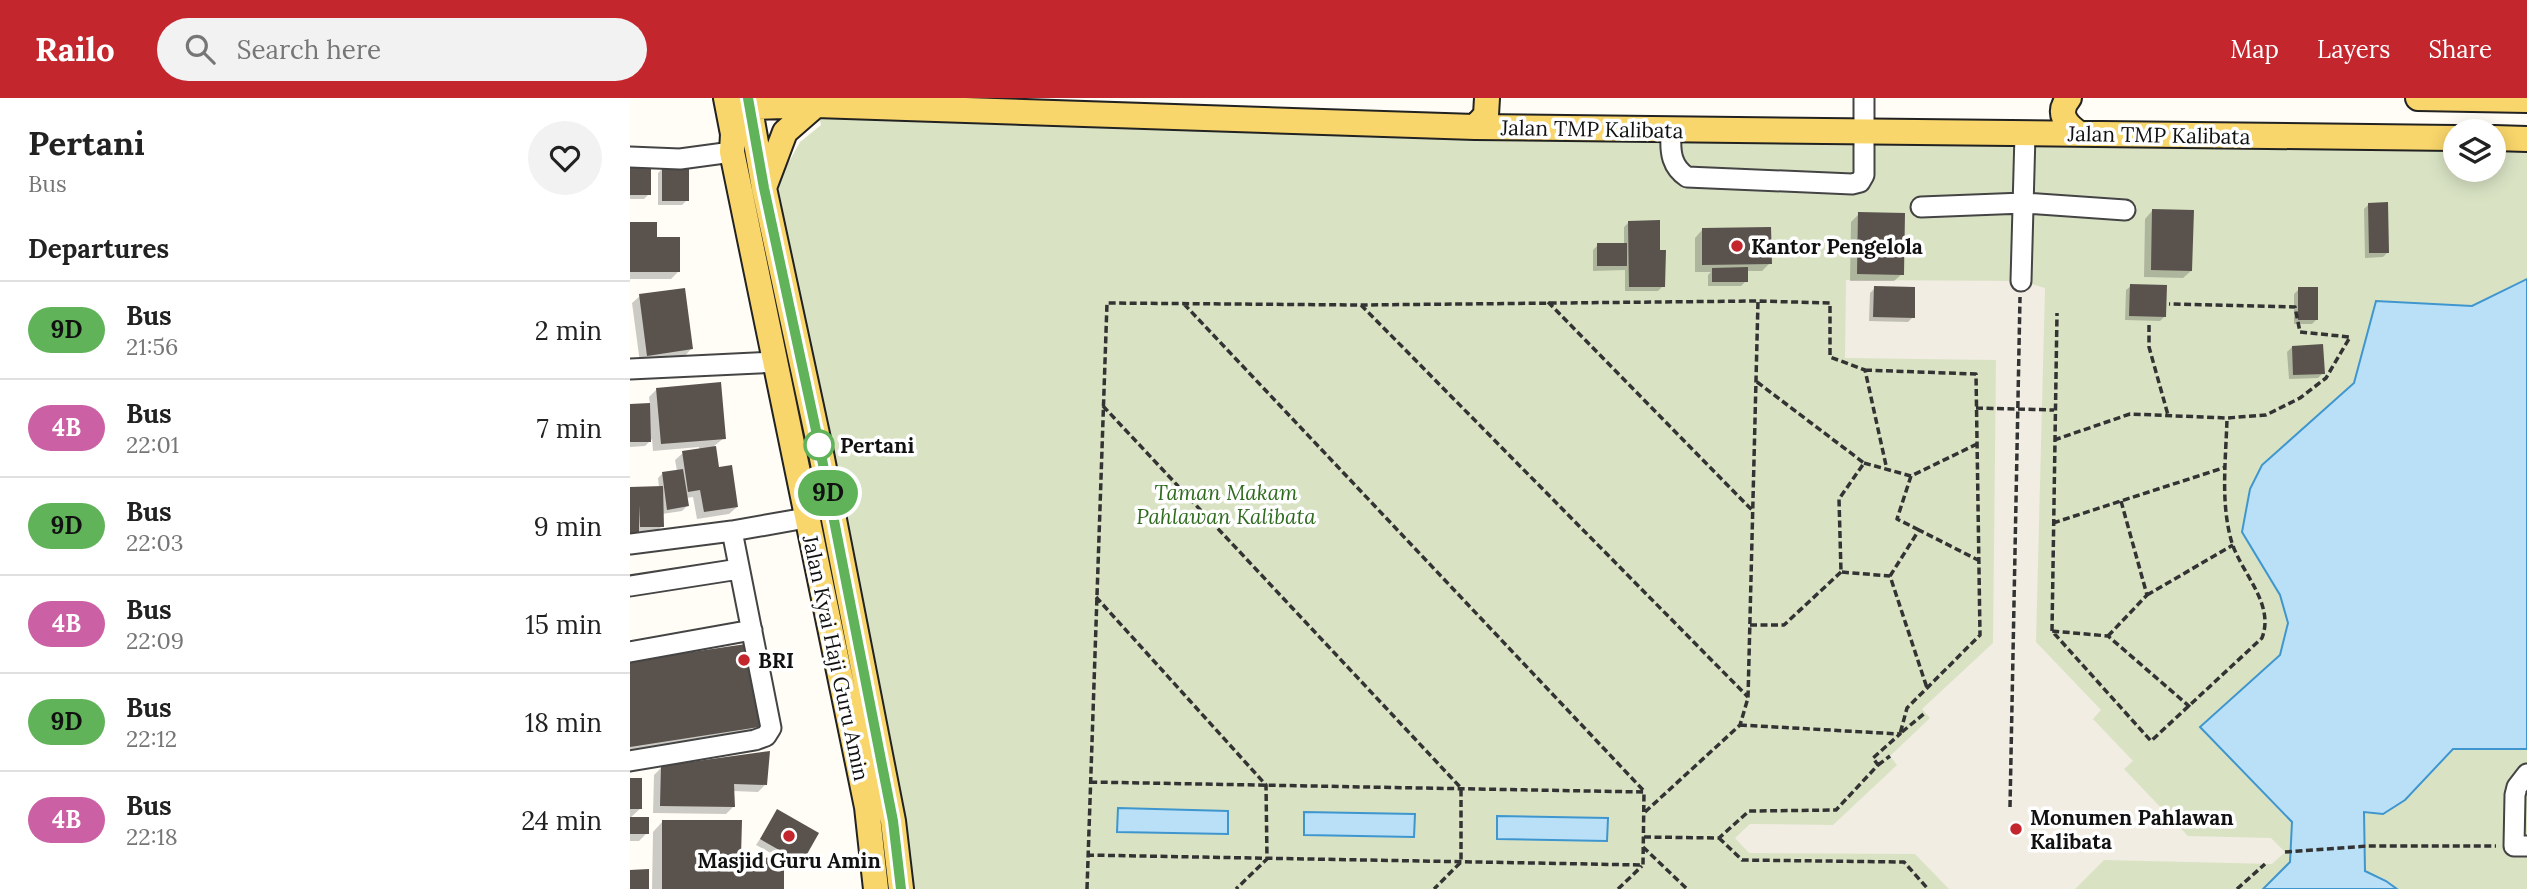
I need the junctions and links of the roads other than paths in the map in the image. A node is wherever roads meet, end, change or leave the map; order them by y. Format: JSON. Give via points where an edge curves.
{"nodes":[{"id":1,"x":1487,"y":98,"type":"edge"},
{"id":2,"x":1864,"y":98,"type":"edge"},
{"id":3,"x":2069,"y":98,"type":"edge"},
{"id":4,"x":2418,"y":98,"type":"edge"},
{"id":5,"x":2527,"y":100,"type":"edge"},
{"id":6,"x":738,"y":103,"type":"edge"},
{"id":7,"x":816,"y":105,"type":"junction"},
{"id":8,"x":1475,"y":127,"type":"junction"},
{"id":9,"x":1864,"y":132,"type":"junction"},
{"id":10,"x":2025,"y":134,"type":"junction"},
{"id":11,"x":2080,"y":135,"type":"junction"},
{"id":12,"x":1671,"y":136,"type":"dead end"},
{"id":13,"x":2443,"y":138,"type":"edge"},
{"id":14,"x":2506,"y":138,"type":"edge"},
{"id":15,"x":2527,"y":139,"type":"edge"},
{"id":16,"x":728,"y":153,"type":"junction"},
{"id":17,"x":630,"y":156,"type":"edge"},
{"id":18,"x":764,"y":188,"type":"junction"},
{"id":19,"x":2024,"y":203,"type":"junction"},
{"id":20,"x":1921,"y":207,"type":"dead end"},
{"id":21,"x":2125,"y":210,"type":"dead end"},
{"id":22,"x":2021,"y":281,"type":"road end"},
{"id":23,"x":760,"y":363,"type":"junction"},
{"id":24,"x":630,"y":369,"type":"edge"},
{"id":25,"x":788,"y":520,"type":"junction"},
{"id":26,"x":732,"y":531,"type":"junction"},
{"id":27,"x":630,"y":544,"type":"edge"},
{"id":28,"x":739,"y":569,"type":"junction"},
{"id":29,"x":630,"y":586,"type":"edge"},
{"id":30,"x":752,"y":630,"type":"junction"},
{"id":31,"x":630,"y":652,"type":"edge"},
{"id":32,"x":630,"y":761,"type":"edge"},
{"id":33,"x":2527,"y":775,"type":"edge"},
{"id":34,"x":2521,"y":846,"type":"edge"},
{"id":35,"x":876,"y":889,"type":"edge"},
{"id":36,"x":901,"y":889,"type":"edge"}],
"edges":[{"from":1,"to":8,"type":"main road","via":[[1486,115]]},
{"from":2,"to":9,"type":"street"},
{"from":3,"to":11,"type":"main road","via":[[2064,103],[2065,124]]},
{"from":4,"to":5,"type":"main road"},
{"from":6,"to":7,"type":"main road","name":"Jalan TMP Kalibata"},
{"from":6,"to":16,"type":"main road","name":"Jalan Kyai Haji Guru Amin"},
{"from":6,"to":18,"type":"main road","name":"Jalan Kyai Haji Guru Amin"},
{"from":7,"to":8,"type":"main road","name":"Jalan TMP Kalibata"},
{"from":7,"to":18,"type":"main road","via":[[785,132]]},
{"from":8,"to":9,"type":"main road","name":"Jalan TMP Kalibata"},
{"from":9,"to":10,"type":"main road","name":"Jalan TMP Kalibata"},
{"from":9,"to":12,"type":"street","via":[[1864,176],[1852,184],[1686,177],[1677,171],[1670,153]]},
{"from":10,"to":11,"type":"main road","name":"Jalan TMP Kalibata"},
{"from":10,"to":19,"type":"street"},
{"from":11,"to":13,"type":"main road","name":"Jalan TMP Kalibata"},
{"from":14,"to":15,"type":"main road"},
{"from":16,"to":17,"type":"street","via":[[680,159]]},
{"from":16,"to":23,"type":"main road","name":"Jalan Kyai Haji Guru Amin"},
{"from":18,"to":36,"type":"main road","name":"Jalan Kyai Haji Guru Amin","via":[[893,821]]},
{"from":19,"to":20,"type":"street"},
{"from":19,"to":21,"type":"street"},
{"from":19,"to":22,"type":"street"},
{"from":23,"to":24,"type":"street"},
{"from":23,"to":25,"type":"main road","name":"Jalan Kyai Haji Guru Amin"},
{"from":25,"to":26,"type":"street"},
{"from":25,"to":35,"type":"main road","name":"Jalan Kyai Haji Guru Amin","via":[[867,807]]},
{"from":26,"to":27,"type":"street"},
{"from":26,"to":28,"type":"street"},
{"from":28,"to":29,"type":"street"},
{"from":28,"to":30,"type":"street"},
{"from":30,"to":31,"type":"street"},
{"from":30,"to":32,"type":"street","via":[[770,716],[766,736]]},
{"from":33,"to":34,"type":"street","via":[[2515,795]]}]}
